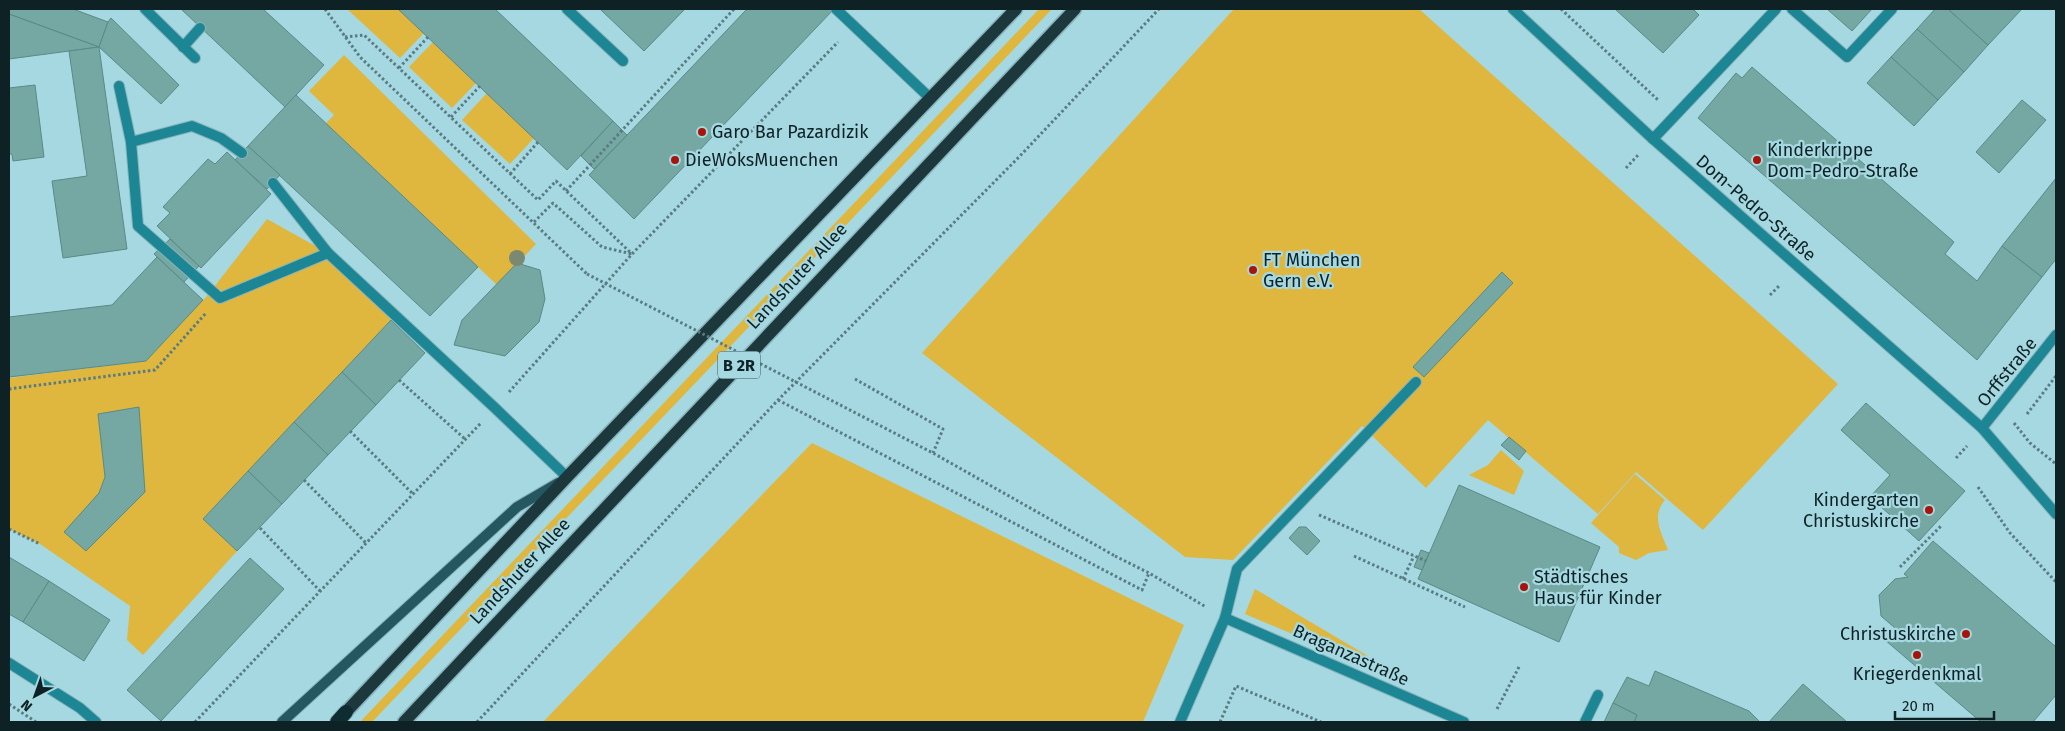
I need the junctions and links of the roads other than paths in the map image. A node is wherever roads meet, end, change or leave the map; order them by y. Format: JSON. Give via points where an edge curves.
{"nodes":[{"id":1,"x":145,"y":9,"type":"edge"},
{"id":2,"x":567,"y":9,"type":"edge"},
{"id":3,"x":836,"y":9,"type":"edge"},
{"id":4,"x":1016,"y":9,"type":"edge"},
{"id":5,"x":1075,"y":9,"type":"edge"},
{"id":6,"x":1513,"y":9,"type":"edge"},
{"id":7,"x":1776,"y":9,"type":"edge"},
{"id":8,"x":1792,"y":9,"type":"edge"},
{"id":9,"x":1892,"y":9,"type":"edge"},
{"id":10,"x":200,"y":28,"type":"dead end"},
{"id":11,"x":183,"y":46,"type":"junction"},
{"id":12,"x":195,"y":58,"type":"dead end"},
{"id":13,"x":623,"y":61,"type":"dead end"},
{"id":14,"x":119,"y":86,"type":"dead end"},
{"id":15,"x":930,"y":98,"type":"junction"},
{"id":16,"x":1653,"y":139,"type":"junction"},
{"id":17,"x":131,"y":142,"type":"junction"},
{"id":18,"x":242,"y":153,"type":"dead end"},
{"id":19,"x":273,"y":183,"type":"dead end"},
{"id":20,"x":328,"y":252,"type":"junction"},
{"id":21,"x":2056,"y":335,"type":"edge"},
{"id":22,"x":1416,"y":382,"type":"dead end"},
{"id":23,"x":1982,"y":428,"type":"junction"},
{"id":24,"x":567,"y":478,"type":"junction"},
{"id":25,"x":2056,"y":514,"type":"edge"},
{"id":26,"x":1225,"y":618,"type":"junction"},
{"id":27,"x":9,"y":663,"type":"edge"},
{"id":28,"x":1598,"y":696,"type":"dead end"},
{"id":29,"x":341,"y":717,"type":"edge"},
{"id":30,"x":96,"y":722,"type":"edge"},
{"id":31,"x":282,"y":722,"type":"edge"},
{"id":32,"x":404,"y":722,"type":"edge"},
{"id":33,"x":1180,"y":722,"type":"edge"},
{"id":34,"x":1464,"y":722,"type":"edge"},
{"id":35,"x":1585,"y":722,"type":"edge"}],
"edges":[{"from":1,"to":11,"type":"street"},
{"from":2,"to":13,"type":"street"},
{"from":3,"to":15,"type":"street"},
{"from":4,"to":15,"type":"main road","name":"Landshuter Allee","number":"B 2R"},
{"from":5,"to":32,"type":"main road","name":"Landshuter Allee","number":"B 2R"},
{"from":6,"to":16,"type":"street","name":"Dom-Pedro-Straße"},
{"from":7,"to":16,"type":"street"},
{"from":8,"to":9,"type":"street","via":[[1847,57]]},
{"from":10,"to":11,"type":"street"},
{"from":11,"to":12,"type":"street"},
{"from":14,"to":17,"type":"street"},
{"from":15,"to":24,"type":"main road","name":"Landshuter Allee","number":"B 2R"},
{"from":16,"to":23,"type":"street","name":"Dom-Pedro-Straße"},
{"from":17,"to":18,"type":"street","via":[[192,126],[221,138]]},
{"from":17,"to":20,"type":"street","via":[[138,226],[220,298]]},
{"from":19,"to":20,"type":"street"},
{"from":20,"to":24,"type":"street"},
{"from":21,"to":23,"type":"street","name":"Orffstraße"},
{"from":22,"to":26,"type":"street","via":[[1237,569]]},
{"from":23,"to":25,"type":"street","name":"Dom-Pedro-Straße"},
{"from":24,"to":29,"type":"main road","name":"Landshuter Allee","number":"B 2R"},
{"from":24,"to":31,"type":"main road","name":"Landshuter Allee","via":[[517,507]]},
{"from":26,"to":33,"type":"street"},
{"from":26,"to":34,"type":"street","name":"Braganzastraße"},
{"from":27,"to":30,"type":"street","via":[[80,708]]},
{"from":28,"to":35,"type":"street"}]}
